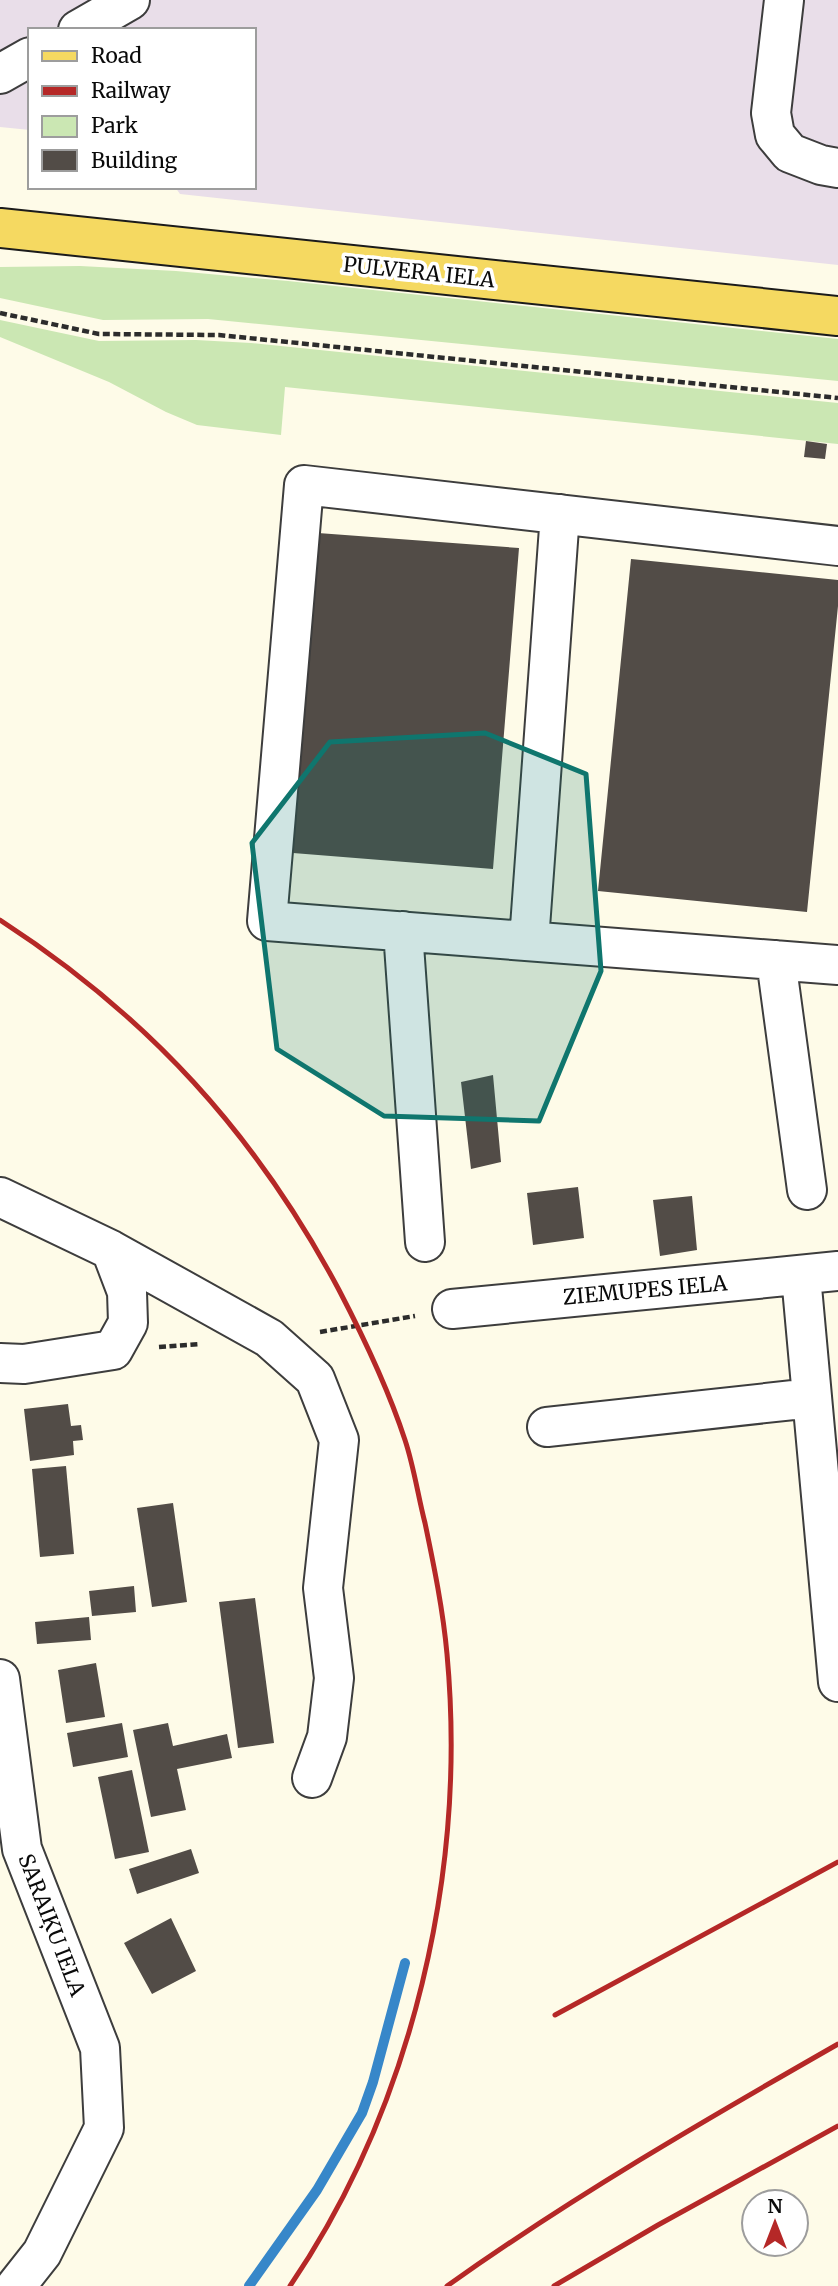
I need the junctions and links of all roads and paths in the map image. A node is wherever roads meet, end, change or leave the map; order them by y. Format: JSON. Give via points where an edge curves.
{"nodes":[{"id":1,"x":130,"y":0,"type":"edge"},
{"id":2,"x":784,"y":0,"type":"edge"},
{"id":3,"x":81,"y":28,"type":"edge"},
{"id":4,"x":28,"y":58,"type":"edge"},
{"id":5,"x":0,"y":74,"type":"edge"},
{"id":6,"x":838,"y":168,"type":"edge"},
{"id":7,"x":0,"y":228,"type":"edge"},
{"id":8,"x":0,"y":313,"type":"edge"},
{"id":9,"x":838,"y":316,"type":"edge"},
{"id":10,"x":838,"y":398,"type":"edge"},
{"id":11,"x":560,"y":514,"type":"junction"},
{"id":12,"x":838,"y":545,"type":"edge"},
{"id":13,"x":403,"y":931,"type":"junction"},
{"id":14,"x":529,"y":941,"type":"junction"},
{"id":15,"x":776,"y":960,"type":"junction"},
{"id":16,"x":838,"y":965,"type":"edge"},
{"id":17,"x":807,"y":1190,"type":"dead end"},
{"id":18,"x":0,"y":1198,"type":"edge"},
{"id":19,"x":425,"y":1242,"type":"dead end"},
{"id":20,"x":111,"y":1250,"type":"junction"},
{"id":21,"x":838,"y":1271,"type":"edge"},
{"id":22,"x":801,"y":1276,"type":"junction"},
{"id":23,"x":452,"y":1309,"type":"dead end"},
{"id":24,"x":0,"y":1363,"type":"edge"},
{"id":25,"x":812,"y":1398,"type":"junction"},
{"id":26,"x":547,"y":1427,"type":"dead end"},
{"id":27,"x":827,"y":1436,"type":"edge"},
{"id":28,"x":0,"y":1678,"type":"edge"},
{"id":29,"x":838,"y":1682,"type":"edge"},
{"id":30,"x":312,"y":1778,"type":"dead end"},
{"id":31,"x":16,"y":2286,"type":"edge"}],
"edges":[{"from":1,"to":3,"type":"street"},
{"from":2,"to":6,"type":"street","via":[[771,113],[775,135],[790,153]]},
{"from":4,"to":5,"type":"street"},
{"from":7,"to":9,"type":"main road","name":"PULVERA IELA"},
{"from":8,"to":10,"type":"path","via":[[99,334],[219,335]]},
{"from":11,"to":12,"type":"street"},
{"from":11,"to":13,"type":"street","via":[[304,485],[267,921]]},
{"from":11,"to":14,"type":"street"},
{"from":13,"to":14,"type":"street"},
{"from":13,"to":19,"type":"street"},
{"from":14,"to":15,"type":"street"},
{"from":15,"to":16,"type":"street"},
{"from":15,"to":17,"type":"street"},
{"from":18,"to":20,"type":"street"},
{"from":20,"to":24,"type":"street","via":[[127,1292],[128,1323],[113,1350],[24,1364]]},
{"from":20,"to":30,"type":"street","via":[[269,1338],[315,1378],[339,1440],[323,1588],[334,1678],[327,1737]]},
{"from":21,"to":22,"type":"street","name":"ZIEMUPES IELA"},
{"from":22,"to":23,"type":"street","name":"ZIEMUPES IELA"},
{"from":22,"to":25,"type":"street"},
{"from":25,"to":26,"type":"street"},
{"from":25,"to":27,"type":"street"},
{"from":27,"to":29,"type":"street"},
{"from":28,"to":31,"type":"street","name":"SARAIĶU IELA","via":[[22,1849],[100,2049],[104,2128],[42,2253]]}]}
